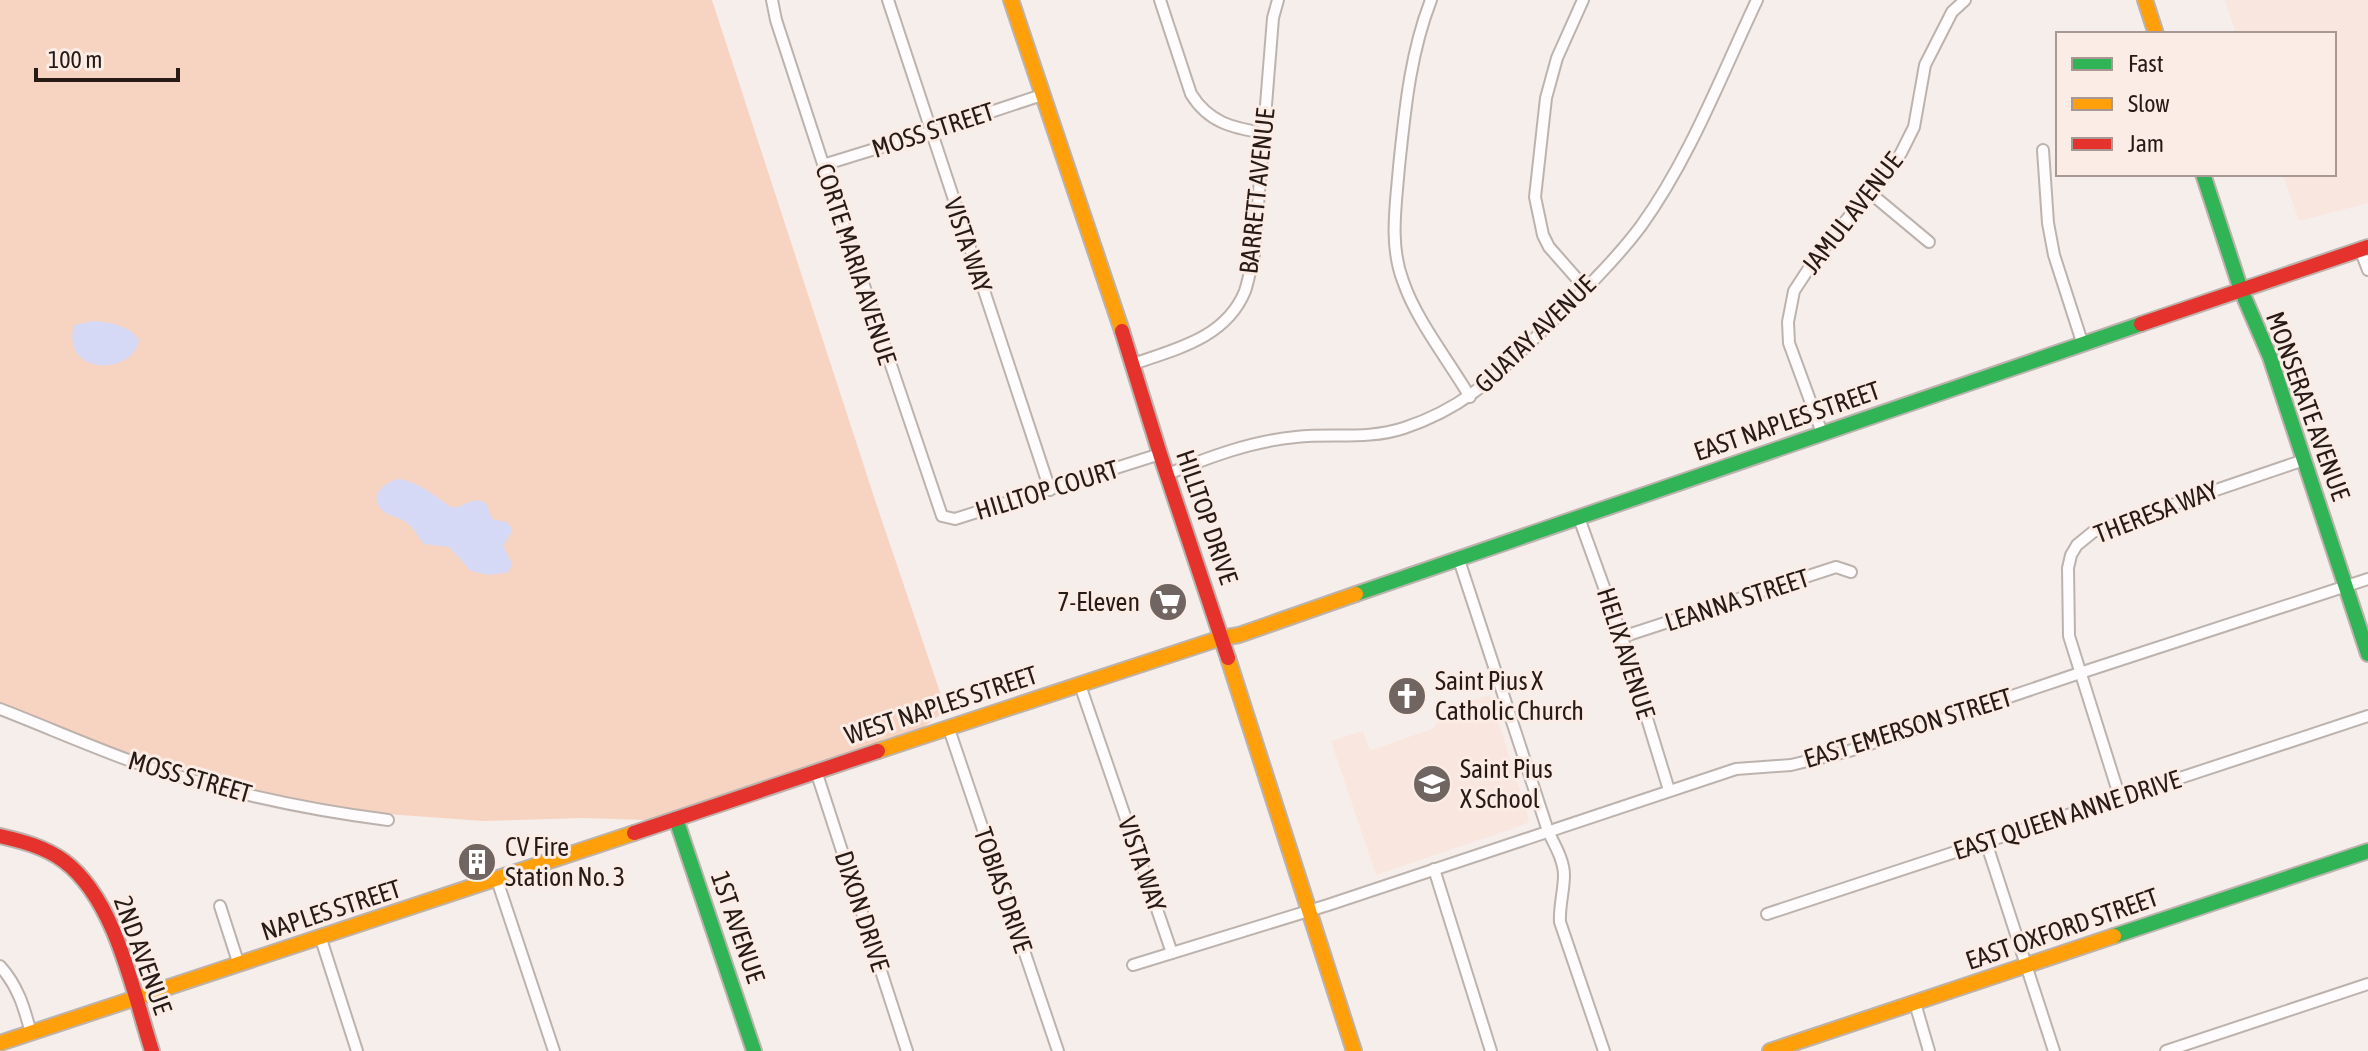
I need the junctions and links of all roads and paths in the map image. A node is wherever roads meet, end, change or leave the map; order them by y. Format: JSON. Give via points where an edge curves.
{"nodes":[{"id":1,"x":772,"y":0,"type":"edge"},
{"id":2,"x":888,"y":0,"type":"edge"},
{"id":3,"x":1011,"y":0,"type":"edge"},
{"id":4,"x":1160,"y":0,"type":"edge"},
{"id":5,"x":1278,"y":0,"type":"edge"},
{"id":6,"x":1431,"y":0,"type":"edge"},
{"id":7,"x":1583,"y":0,"type":"edge"},
{"id":8,"x":1757,"y":0,"type":"edge"},
{"id":9,"x":1965,"y":0,"type":"edge"},
{"id":10,"x":2145,"y":0,"type":"edge"},
{"id":11,"x":2155,"y":32,"type":"edge"},
{"id":12,"x":1042,"y":95,"type":"junction"},
{"id":13,"x":930,"y":132,"type":"junction"},
{"id":14,"x":1264,"y":133,"type":"junction"},
{"id":15,"x":2043,"y":150,"type":"dead end"},
{"id":16,"x":823,"y":165,"type":"junction"},
{"id":17,"x":2204,"y":176,"type":"edge"},
{"id":18,"x":1869,"y":192,"type":"junction"},
{"id":19,"x":1929,"y":242,"type":"dead end"},
{"id":20,"x":2364,"y":248,"type":"edge"},
{"id":21,"x":2368,"y":270,"type":"edge"},
{"id":22,"x":1586,"y":289,"type":"junction"},
{"id":23,"x":2241,"y":290,"type":"junction"},
{"id":24,"x":2083,"y":345,"type":"junction"},
{"id":25,"x":1133,"y":364,"type":"junction"},
{"id":26,"x":1470,"y":397,"type":"junction"},
{"id":27,"x":1822,"y":433,"type":"junction"},
{"id":28,"x":1160,"y":454,"type":"junction"},
{"id":29,"x":2304,"y":460,"type":"junction"},
{"id":30,"x":1168,"y":474,"type":"junction"},
{"id":31,"x":1050,"y":490,"type":"junction"},
{"id":32,"x":938,"y":508,"type":"joint"},
{"id":33,"x":1579,"y":518,"type":"junction"},
{"id":34,"x":1459,"y":560,"type":"junction"},
{"id":35,"x":1851,"y":572,"type":"dead end"},
{"id":36,"x":2368,"y":579,"type":"edge"},
{"id":37,"x":2345,"y":586,"type":"junction"},
{"id":38,"x":1622,"y":637,"type":"junction"},
{"id":39,"x":1221,"y":638,"type":"junction"},
{"id":40,"x":2368,"y":654,"type":"edge"},
{"id":41,"x":2080,"y":673,"type":"junction"},
{"id":42,"x":1080,"y":685,"type":"junction"},
{"id":43,"x":0,"y":709,"type":"edge"},
{"id":44,"x":2368,"y":716,"type":"edge"},
{"id":45,"x":949,"y":729,"type":"junction"},
{"id":46,"x":816,"y":771,"type":"junction"},
{"id":47,"x":1669,"y":790,"type":"junction"},
{"id":48,"x":2120,"y":798,"type":"junction"},
{"id":49,"x":676,"y":819,"type":"junction"},
{"id":50,"x":388,"y":820,"type":"dead end"},
{"id":51,"x":1548,"y":831,"type":"junction"},
{"id":52,"x":0,"y":836,"type":"edge"},
{"id":53,"x":1986,"y":842,"type":"junction"},
{"id":54,"x":2368,"y":851,"type":"edge"},
{"id":55,"x":1434,"y":869,"type":"junction"},
{"id":56,"x":497,"y":880,"type":"junction"},
{"id":57,"x":220,"y":906,"type":"dead end"},
{"id":58,"x":1308,"y":911,"type":"junction"},
{"id":59,"x":1767,"y":914,"type":"dead end"},
{"id":60,"x":321,"y":939,"type":"junction"},
{"id":61,"x":1172,"y":953,"type":"junction"},
{"id":62,"x":239,"y":965,"type":"junction"},
{"id":63,"x":1133,"y":965,"type":"dead end"},
{"id":64,"x":0,"y":966,"type":"edge"},
{"id":65,"x":2026,"y":966,"type":"junction"},
{"id":66,"x":2368,"y":984,"type":"edge"},
{"id":67,"x":135,"y":999,"type":"junction"},
{"id":68,"x":1915,"y":1003,"type":"junction"},
{"id":69,"x":31,"y":1033,"type":"junction"},
{"id":70,"x":0,"y":1043,"type":"edge"},
{"id":71,"x":1786,"y":1048,"type":"edge"},
{"id":72,"x":152,"y":1051,"type":"edge"},
{"id":73,"x":357,"y":1051,"type":"edge"},
{"id":74,"x":554,"y":1051,"type":"edge"},
{"id":75,"x":754,"y":1051,"type":"edge"},
{"id":76,"x":907,"y":1051,"type":"edge"},
{"id":77,"x":1058,"y":1051,"type":"edge"},
{"id":78,"x":1354,"y":1051,"type":"edge"},
{"id":79,"x":1491,"y":1051,"type":"edge"},
{"id":80,"x":1604,"y":1051,"type":"edge"},
{"id":81,"x":1770,"y":1051,"type":"edge"},
{"id":82,"x":1929,"y":1051,"type":"edge"},
{"id":83,"x":2054,"y":1051,"type":"edge"},
{"id":84,"x":2166,"y":1051,"type":"edge"}],
"edges":[{"from":1,"to":16,"type":"street","name":"CORTE MARIA AVENUE"},
{"from":2,"to":13,"type":"street","name":"VISTA WAY"},
{"from":3,"to":12,"type":"street","name":"HILLTOP DRIVE"},
{"from":4,"to":14,"type":"street","via":[[1196,103],[1224,125]]},
{"from":5,"to":14,"type":"street","name":"BARRETT AVENUE"},
{"from":6,"to":26,"type":"street","via":[[1411,64],[1396,251],[1409,298]]},
{"from":7,"to":22,"type":"street","via":[[1546,98],[1535,197],[1549,247]]},
{"from":8,"to":22,"type":"street","name":"GUATAY AVENUE","via":[[1677,170],[1640,227]]},
{"from":9,"to":18,"type":"street","name":"JAMUL AVENUE","via":[[1952,12],[1925,65],[1914,127],[1901,153]]},
{"from":10,"to":11,"type":"street"},
{"from":12,"to":13,"type":"street","name":"MOSS STREET"},
{"from":12,"to":25,"type":"street","name":"HILLTOP DRIVE"},
{"from":13,"to":16,"type":"street","name":"MOSS STREET"},
{"from":13,"to":31,"type":"street","name":"VISTA WAY"},
{"from":14,"to":25,"type":"street","name":"BARRETT AVENUE","via":[[1254,254],[1244,292],[1216,329]]},
{"from":15,"to":24,"type":"street","via":[[2054,255]]},
{"from":16,"to":32,"type":"street","name":"CORTE MARIA AVENUE"},
{"from":17,"to":23,"type":"street","name":"MONSERATE AVENUE"},
{"from":18,"to":19,"type":"street"},
{"from":18,"to":27,"type":"street","name":"JAMUL AVENUE","via":[[1796,285],[1790,307],[1789,343]]},
{"from":20,"to":21,"type":"street"},
{"from":20,"to":23,"type":"street","name":"EAST NAPLES STREET"},
{"from":22,"to":26,"type":"street","name":"GUATAY AVENUE"},
{"from":23,"to":24,"type":"street","name":"EAST NAPLES STREET"},
{"from":23,"to":29,"type":"street","name":"MONSERATE AVENUE"},
{"from":24,"to":27,"type":"street","name":"EAST NAPLES STREET"},
{"from":25,"to":28,"type":"street","name":"HILLTOP DRIVE"},
{"from":26,"to":30,"type":"street","name":"GUATAY AVENUE","via":[[1400,429],[1281,439],[1238,448]]},
{"from":27,"to":33,"type":"street","name":"EAST NAPLES STREET"},
{"from":28,"to":30,"type":"street","name":"HILLTOP DRIVE"},
{"from":28,"to":31,"type":"street","name":"HILLTOP COURT"},
{"from":29,"to":37,"type":"street","name":"MONSERATE AVENUE"},
{"from":29,"to":41,"type":"street","name":"THERESA WAY","via":[[2120,521],[2077,545],[2068,568],[2069,636]]},
{"from":30,"to":39,"type":"street","name":"HILLTOP DRIVE"},
{"from":31,"to":32,"type":"street","name":"HILLTOP COURT","via":[[955,519],[942,516]]},
{"from":33,"to":34,"type":"street","name":"EAST NAPLES STREET"},
{"from":33,"to":38,"type":"street","name":"HELIX AVENUE"},
{"from":34,"to":39,"type":"street","name":"EAST NAPLES STREET"},
{"from":34,"to":51,"type":"street"},
{"from":35,"to":38,"type":"street","name":"LEANNA STREET","via":[[1836,567]]},
{"from":36,"to":37,"type":"street","name":"EAST EMERSON STREET"},
{"from":37,"to":40,"type":"street","name":"MONSERATE AVENUE"},
{"from":37,"to":41,"type":"street","name":"EAST EMERSON STREET"},
{"from":38,"to":47,"type":"street","name":"HELIX AVENUE"},
{"from":39,"to":42,"type":"street","name":"WEST NAPLES STREET"},
{"from":39,"to":58,"type":"street","name":"HILLTOP DRIVE"},
{"from":41,"to":47,"type":"street","name":"EAST EMERSON STREET","via":[[1825,759],[1736,769]]},
{"from":41,"to":48,"type":"street","name":"THERESA WAY"},
{"from":42,"to":45,"type":"street","name":"WEST NAPLES STREET"},
{"from":42,"to":61,"type":"street","name":"VISTA WAY"},
{"from":43,"to":50,"type":"street","name":"MOSS STREET","via":[[75,740],[233,792]]},
{"from":44,"to":48,"type":"street","name":"EAST QUEEN ANNE DRIVE"},
{"from":45,"to":46,"type":"street","name":"WEST NAPLES STREET"},
{"from":45,"to":77,"type":"street","name":"TOBIAS DRIVE"},
{"from":46,"to":49,"type":"street","name":"WEST NAPLES STREET"},
{"from":46,"to":76,"type":"street","name":"DIXON DRIVE"},
{"from":47,"to":51,"type":"street","name":"EAST EMERSON STREET"},
{"from":48,"to":53,"type":"street","name":"EAST QUEEN ANNE DRIVE"},
{"from":49,"to":56,"type":"street","name":"NAPLES STREET"},
{"from":49,"to":75,"type":"street","name":"1ST AVENUE"},
{"from":51,"to":55,"type":"street","name":"EAST EMERSON STREET"},
{"from":51,"to":80,"type":"street","via":[[1564,873],[1560,922]]},
{"from":52,"to":67,"type":"street","name":"2ND AVENUE","via":[[43,849],[67,863],[90,887],[110,924]]},
{"from":53,"to":59,"type":"street","name":"EAST QUEEN ANNE DRIVE"},
{"from":53,"to":65,"type":"street"},
{"from":54,"to":65,"type":"street","name":"EAST OXFORD STREET"},
{"from":55,"to":58,"type":"street","name":"EAST EMERSON STREET"},
{"from":55,"to":79,"type":"street"},
{"from":56,"to":60,"type":"street","name":"NAPLES STREET"},
{"from":56,"to":74,"type":"street"},
{"from":57,"to":62,"type":"street"},
{"from":58,"to":61,"type":"street","name":"EAST EMERSON STREET"},
{"from":58,"to":78,"type":"street","name":"HILLTOP DRIVE"},
{"from":60,"to":62,"type":"street","name":"NAPLES STREET"},
{"from":60,"to":73,"type":"street"},
{"from":61,"to":63,"type":"street","name":"EAST EMERSON STREET"},
{"from":62,"to":67,"type":"street","name":"NAPLES STREET"},
{"from":64,"to":69,"type":"street","via":[[15,984]]},
{"from":65,"to":68,"type":"street","name":"EAST OXFORD STREET"},
{"from":65,"to":83,"type":"street"},
{"from":66,"to":84,"type":"street"},
{"from":67,"to":69,"type":"street","name":"NAPLES STREET"},
{"from":67,"to":72,"type":"street","name":"2ND AVENUE"},
{"from":68,"to":71,"type":"street","name":"EAST OXFORD STREET"},
{"from":68,"to":82,"type":"street"},
{"from":69,"to":70,"type":"street","name":"NAPLES STREET"},
{"from":71,"to":81,"type":"street","name":"EAST OXFORD STREET"}]}
